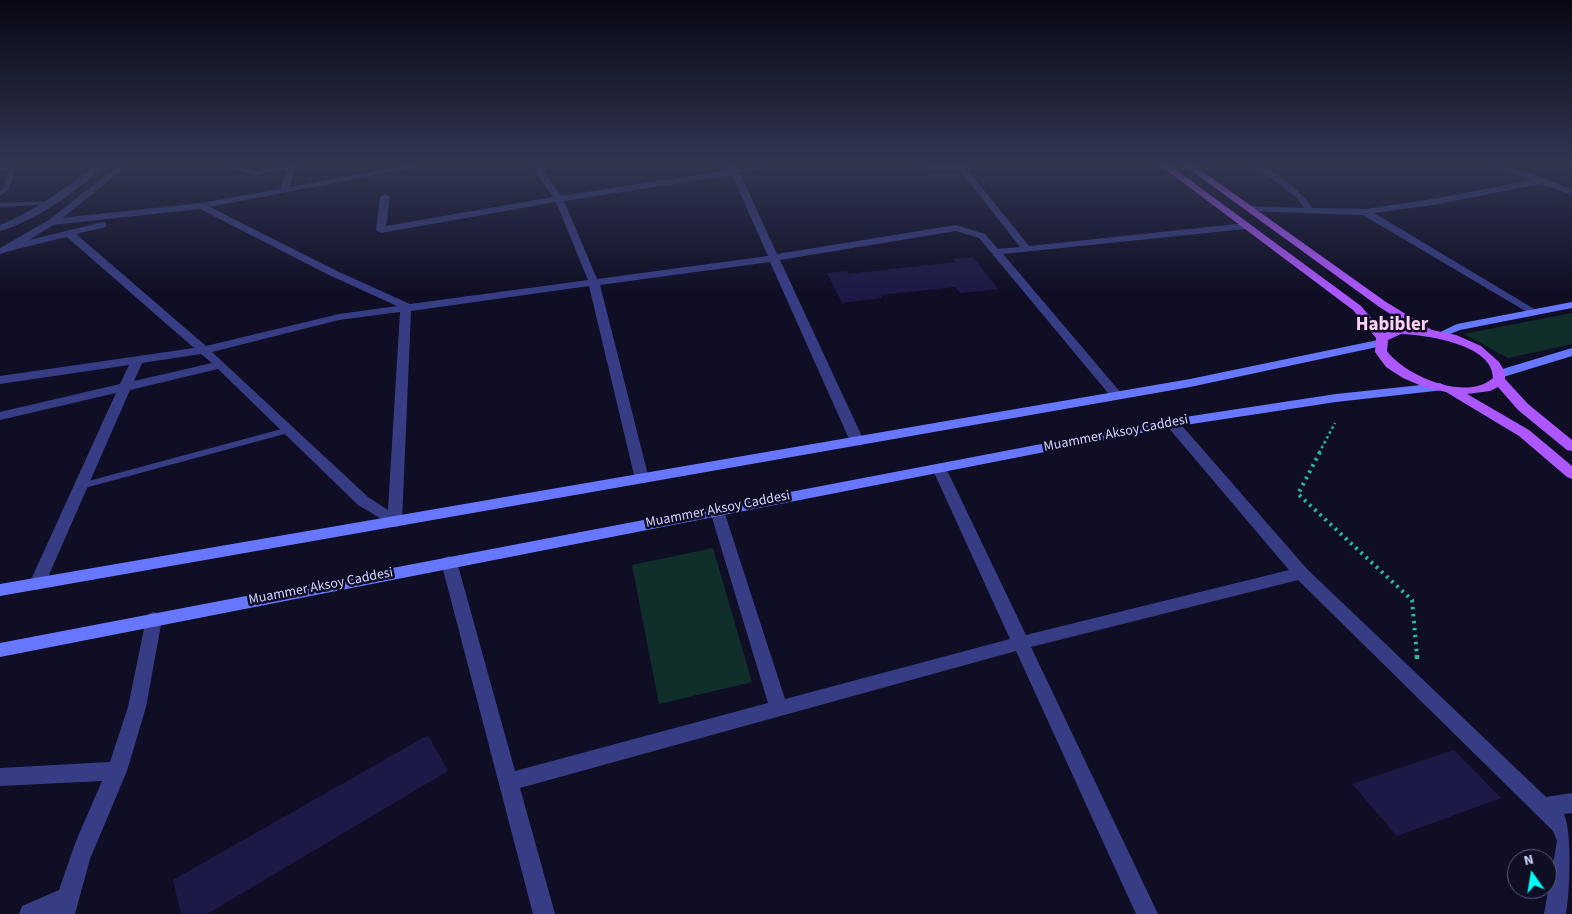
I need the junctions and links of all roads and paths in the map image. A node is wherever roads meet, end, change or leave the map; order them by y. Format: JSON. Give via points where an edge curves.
{"nodes":[{"id":1,"x":40,"y":209,"type":"edge"},
{"id":2,"x":69,"y":209,"type":"edge"},
{"id":3,"x":182,"y":209,"type":"edge"},
{"id":4,"x":206,"y":209,"type":"edge"},
{"id":5,"x":384,"y":209,"type":"edge"},
{"id":6,"x":504,"y":209,"type":"edge"},
{"id":7,"x":563,"y":209,"type":"edge"},
{"id":8,"x":751,"y":209,"type":"edge"},
{"id":9,"x":995,"y":209,"type":"edge"},
{"id":10,"x":1223,"y":209,"type":"edge"},
{"id":11,"x":1250,"y":209,"type":"joint"},
{"id":12,"x":1387,"y":209,"type":"edge"},
{"id":13,"x":1310,"y":211,"type":"joint"},
{"id":14,"x":1365,"y":212,"type":"junction"},
{"id":15,"x":151,"y":213,"type":"junction"},
{"id":16,"x":52,"y":222,"type":"junction"},
{"id":17,"x":1246,"y":226,"type":"junction"},
{"id":18,"x":3,"y":227,"type":"edge"},
{"id":19,"x":69,"y":233,"type":"junction"},
{"id":20,"x":1027,"y":249,"type":"junction"},
{"id":21,"x":4,"y":250,"type":"edge"},
{"id":22,"x":996,"y":252,"type":"junction"},
{"id":23,"x":774,"y":258,"type":"junction"},
{"id":24,"x":594,"y":283,"type":"junction"},
{"id":25,"x":1572,"y":305,"type":"edge"},
{"id":26,"x":406,"y":306,"type":"junction"},
{"id":27,"x":1532,"y":312,"type":"junction"},
{"id":28,"x":1435,"y":334,"type":"junction"},
{"id":29,"x":1380,"y":341,"type":"junction"},
{"id":30,"x":204,"y":350,"type":"junction"},
{"id":31,"x":1572,"y":352,"type":"edge"},
{"id":32,"x":137,"y":360,"type":"junction"},
{"id":33,"x":220,"y":365,"type":"junction"},
{"id":34,"x":1499,"y":377,"type":"junction"},
{"id":35,"x":0,"y":380,"type":"edge"},
{"id":36,"x":126,"y":387,"type":"junction"},
{"id":37,"x":1444,"y":388,"type":"junction"},
{"id":38,"x":1117,"y":396,"type":"junction"},
{"id":39,"x":0,"y":416,"type":"edge"},
{"id":40,"x":1172,"y":423,"type":"junction"},
{"id":41,"x":1335,"y":423,"type":"dead end"},
{"id":42,"x":289,"y":430,"type":"junction"},
{"id":43,"x":857,"y":441,"type":"junction"},
{"id":44,"x":1572,"y":446,"type":"edge"},
{"id":45,"x":939,"y":468,"type":"junction"},
{"id":46,"x":1572,"y":474,"type":"edge"},
{"id":47,"x":642,"y":479,"type":"junction"},
{"id":48,"x":81,"y":486,"type":"junction"},
{"id":49,"x":717,"y":511,"type":"junction"},
{"id":50,"x":395,"y":522,"type":"junction"},
{"id":51,"x":449,"y":562,"type":"junction"},
{"id":52,"x":1301,"y":574,"type":"junction"},
{"id":53,"x":37,"y":584,"type":"junction"},
{"id":54,"x":0,"y":590,"type":"edge"},
{"id":55,"x":154,"y":619,"type":"junction"},
{"id":56,"x":1022,"y":643,"type":"junction"},
{"id":57,"x":0,"y":650,"type":"edge"},
{"id":58,"x":1419,"y":689,"type":"junction"},
{"id":59,"x":779,"y":708,"type":"junction"},
{"id":60,"x":117,"y":771,"type":"junction"},
{"id":61,"x":0,"y":777,"type":"edge"},
{"id":62,"x":507,"y":782,"type":"junction"},
{"id":63,"x":1572,"y":803,"type":"edge"},
{"id":64,"x":1542,"y":808,"type":"junction"},
{"id":65,"x":66,"y":906,"type":"edge"},
{"id":66,"x":30,"y":914,"type":"edge"},
{"id":67,"x":544,"y":914,"type":"edge"},
{"id":68,"x":1147,"y":914,"type":"edge"},
{"id":69,"x":1555,"y":914,"type":"edge"}],
"edges":[{"from":1,"to":18,"type":"street"},
{"from":2,"to":16,"type":"street"},
{"from":3,"to":15,"type":"street"},
{"from":4,"to":26,"type":"street"},
{"from":5,"to":6,"type":"street","via":[[381,230]]},
{"from":7,"to":24,"type":"street"},
{"from":8,"to":23,"type":"street"},
{"from":9,"to":20,"type":"street"},
{"from":10,"to":17,"type":"main road"},
{"from":11,"to":13,"type":"street"},
{"from":11,"to":28,"type":"main road","via":[[1382,304]]},
{"from":12,"to":14,"type":"street"},
{"from":13,"to":14,"type":"street"},
{"from":14,"to":27,"type":"street"},
{"from":15,"to":16,"type":"street"},
{"from":15,"to":19,"type":"street"},
{"from":16,"to":18,"type":"street"},
{"from":16,"to":21,"type":"street"},
{"from":17,"to":20,"type":"street"},
{"from":17,"to":29,"type":"main road","via":[[1357,308]]},
{"from":19,"to":21,"type":"street"},
{"from":19,"to":30,"type":"street"},
{"from":20,"to":22,"type":"street"},
{"from":22,"to":23,"type":"street","via":[[982,236],[956,228]]},
{"from":22,"to":38,"type":"street"},
{"from":23,"to":24,"type":"street"},
{"from":23,"to":43,"type":"street"},
{"from":24,"to":26,"type":"street"},
{"from":24,"to":47,"type":"street"},
{"from":25,"to":27,"type":"main road"},
{"from":26,"to":30,"type":"street","via":[[339,317]]},
{"from":26,"to":50,"type":"street"},
{"from":27,"to":28,"type":"main road"},
{"from":28,"to":29,"type":"main road","via":[[1400,331]]},
{"from":28,"to":34,"type":"main road","via":[[1457,340],[1482,353],[1491,360]]},
{"from":29,"to":37,"type":"main road","via":[[1379,352],[1397,370]]},
{"from":29,"to":38,"type":"main road"},
{"from":30,"to":32,"type":"street"},
{"from":30,"to":33,"type":"street"},
{"from":31,"to":34,"type":"main road"},
{"from":32,"to":35,"type":"street"},
{"from":32,"to":36,"type":"street"},
{"from":33,"to":36,"type":"street"},
{"from":33,"to":42,"type":"street"},
{"from":34,"to":37,"type":"main road","via":[[1492,386],[1482,390]]},
{"from":34,"to":44,"type":"main road","via":[[1524,407]]},
{"from":36,"to":39,"type":"street"},
{"from":36,"to":48,"type":"street"},
{"from":37,"to":40,"type":"main road","name":"Muammer Aksoy Caddesi","via":[[1336,398]]},
{"from":37,"to":46,"type":"main road","via":[[1524,433]]},
{"from":38,"to":43,"type":"main road"},
{"from":40,"to":45,"type":"main road","name":"Muammer Aksoy Caddesi"},
{"from":40,"to":52,"type":"street"},
{"from":41,"to":58,"type":"path","via":[[1298,494],[1412,600]]},
{"from":42,"to":48,"type":"lane"},
{"from":42,"to":50,"type":"street","via":[[363,500]]},
{"from":43,"to":47,"type":"main road"},
{"from":45,"to":49,"type":"main road","name":"Muammer Aksoy Caddesi"},
{"from":45,"to":56,"type":"street"},
{"from":47,"to":50,"type":"main road"},
{"from":48,"to":53,"type":"street"},
{"from":49,"to":51,"type":"main road","name":"Muammer Aksoy Caddesi"},
{"from":49,"to":59,"type":"street"},
{"from":50,"to":53,"type":"main road"},
{"from":51,"to":55,"type":"main road","name":"Muammer Aksoy Caddesi"},
{"from":51,"to":62,"type":"street"},
{"from":52,"to":56,"type":"street"},
{"from":52,"to":58,"type":"street"},
{"from":53,"to":54,"type":"main road"},
{"from":55,"to":57,"type":"main road","name":"Muammer Aksoy Caddesi"},
{"from":55,"to":60,"type":"street","via":[[137,707]]},
{"from":56,"to":59,"type":"street"},
{"from":56,"to":68,"type":"street"},
{"from":58,"to":64,"type":"street"},
{"from":59,"to":62,"type":"street"},
{"from":60,"to":61,"type":"street"},
{"from":60,"to":65,"type":"street","via":[[96,814]]},
{"from":62,"to":67,"type":"street"},
{"from":63,"to":64,"type":"street"},
{"from":64,"to":69,"type":"street","via":[[1561,825],[1567,841]]},
{"from":65,"to":66,"type":"street"}]}
